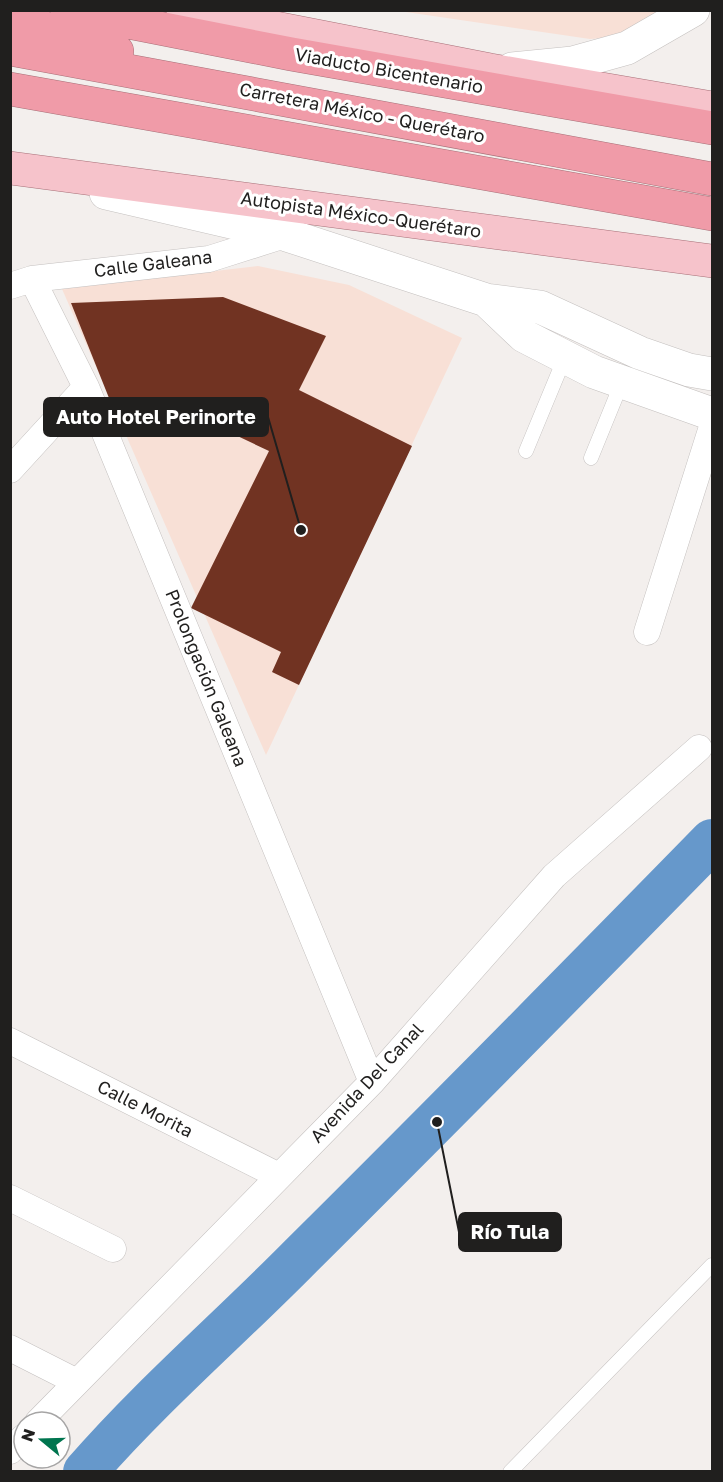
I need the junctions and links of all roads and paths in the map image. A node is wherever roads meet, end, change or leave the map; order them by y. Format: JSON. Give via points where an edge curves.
{"nodes":[{"id":1,"x":67,"y":10,"type":"edge"},
{"id":2,"x":693,"y":10,"type":"edge"},
{"id":3,"x":189,"y":11,"type":"edge"},
{"id":4,"x":10,"y":17,"type":"edge"},
{"id":5,"x":10,"y":49,"type":"edge"},
{"id":6,"x":490,"y":70,"type":"junction"},
{"id":7,"x":10,"y":89,"type":"edge"},
{"id":8,"x":251,"y":92,"type":"junction"},
{"id":9,"x":712,"y":108,"type":"edge"},
{"id":10,"x":712,"y":128,"type":"edge"},
{"id":11,"x":10,"y":169,"type":"edge"},
{"id":12,"x":712,"y":179,"type":"edge"},
{"id":13,"x":322,"y":209,"type":"junction"},
{"id":14,"x":712,"y":214,"type":"edge"},
{"id":15,"x":287,"y":235,"type":"junction"},
{"id":16,"x":712,"y":261,"type":"edge"},
{"id":17,"x":21,"y":283,"type":"edge"},
{"id":18,"x":486,"y":300,"type":"junction"},
{"id":19,"x":565,"y":357,"type":"junction"},
{"id":20,"x":712,"y":374,"type":"edge"},
{"id":21,"x":622,"y":382,"type":"junction"},
{"id":22,"x":86,"y":387,"type":"junction"},
{"id":23,"x":712,"y":414,"type":"edge"},
{"id":24,"x":712,"y":427,"type":"edge"},
{"id":25,"x":526,"y":451,"type":"dead end"},
{"id":26,"x":591,"y":458,"type":"dead end"},
{"id":27,"x":10,"y":470,"type":"edge"},
{"id":28,"x":647,"y":632,"type":"dead end"},
{"id":29,"x":699,"y":748,"type":"dead end"},
{"id":30,"x":10,"y":1041,"type":"edge"},
{"id":31,"x":372,"y":1082,"type":"junction"},
{"id":32,"x":279,"y":1176,"type":"junction"},
{"id":33,"x":10,"y":1198,"type":"edge"},
{"id":34,"x":113,"y":1249,"type":"dead end"},
{"id":35,"x":712,"y":1265,"type":"edge"},
{"id":36,"x":10,"y":1348,"type":"edge"},
{"id":37,"x":77,"y":1382,"type":"junction"},
{"id":38,"x":50,"y":1410,"type":"edge"},
{"id":39,"x":510,"y":1472,"type":"edge"}],
"edges":[{"from":1,"to":10,"type":"highway","name":"Viaducto Bicentenario"},
{"from":2,"to":6,"type":"main road","via":[[627,48],[573,63]]},
{"from":3,"to":6,"type":"main road","via":[[286,26]]},
{"from":4,"to":8,"type":"highway"},
{"from":5,"to":8,"type":"highway","name":"Carretera México - Querétaro"},
{"from":6,"to":9,"type":"main road"},
{"from":7,"to":14,"type":"highway","name":"Carretera México - Querétaro"},
{"from":8,"to":12,"type":"highway","name":"Carretera México - Querétaro"},
{"from":11,"to":13,"type":"main road","name":"Autopista México-Querétaro"},
{"from":11,"to":15,"type":"main road"},
{"from":13,"to":15,"type":"street","name":"Calle Galeana"},
{"from":13,"to":16,"type":"main road","name":"Autopista México-Querétaro"},
{"from":15,"to":17,"type":"street","name":"Calle Galeana","via":[[209,259]]},
{"from":15,"to":18,"type":"main road"},
{"from":17,"to":22,"type":"street","name":"Prolongación Galeana"},
{"from":18,"to":19,"type":"main road","via":[[524,336]]},
{"from":18,"to":20,"type":"main road","via":[[540,307],[640,353]]},
{"from":19,"to":21,"type":"main road"},
{"from":19,"to":25,"type":"lane"},
{"from":21,"to":23,"type":"main road"},
{"from":21,"to":26,"type":"lane"},
{"from":22,"to":27,"type":"street"},
{"from":22,"to":31,"type":"street","name":"Prolongación Galeana"},
{"from":24,"to":28,"type":"street"},
{"from":29,"to":31,"type":"street","name":"Avenida Del Canal","via":[[554,876]]},
{"from":30,"to":32,"type":"street","name":"Calle Morita"},
{"from":31,"to":32,"type":"street","name":"Avenida Del Canal"},
{"from":32,"to":37,"type":"street","name":"Avenida Del Canal"},
{"from":33,"to":34,"type":"street"},
{"from":35,"to":39,"type":"lane"},
{"from":36,"to":37,"type":"street"},
{"from":37,"to":38,"type":"street","name":"Avenida Del Canal"}]}
